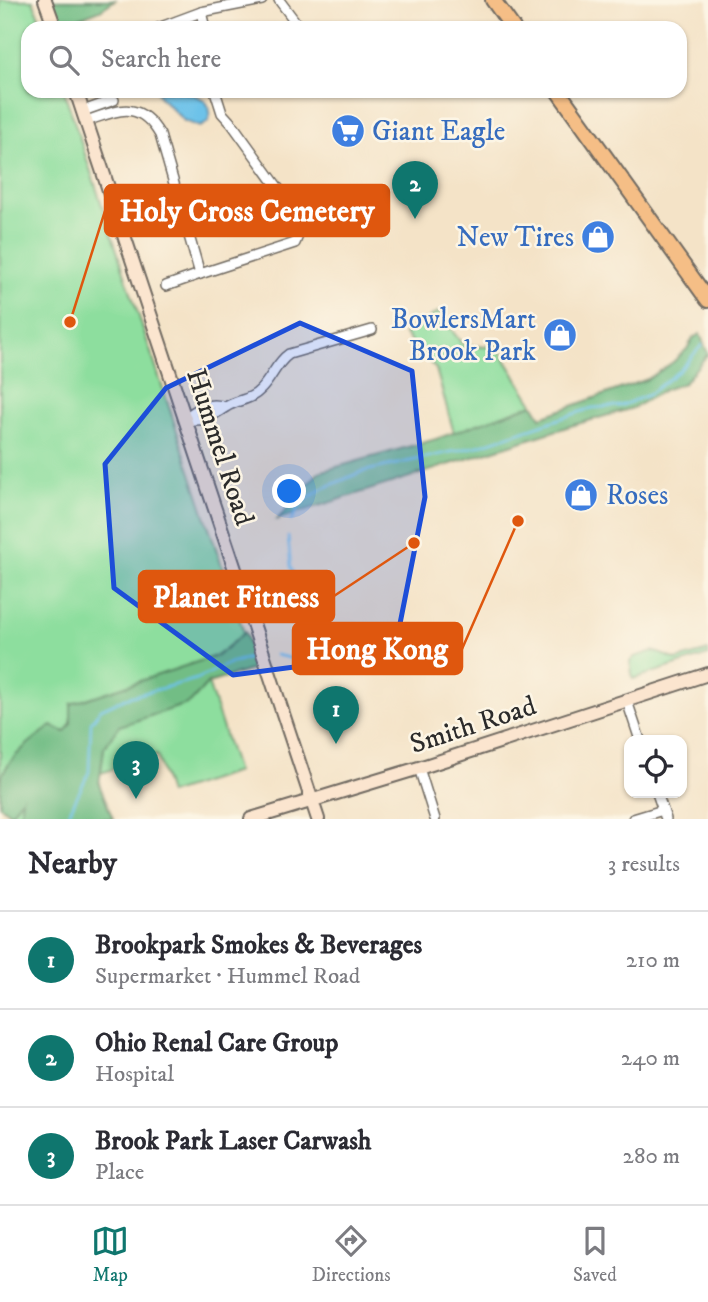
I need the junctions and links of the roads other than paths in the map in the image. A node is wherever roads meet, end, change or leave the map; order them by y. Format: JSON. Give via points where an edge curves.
{"nodes":[{"id":1,"x":45,"y":0,"type":"edge"},
{"id":2,"x":262,"y":0,"type":"edge"},
{"id":3,"x":279,"y":0,"type":"edge"},
{"id":4,"x":493,"y":0,"type":"edge"},
{"id":5,"x":201,"y":12,"type":"junction"},
{"id":6,"x":52,"y":21,"type":"edge"},
{"id":7,"x":177,"y":21,"type":"edge"},
{"id":8,"x":203,"y":21,"type":"edge"},
{"id":9,"x":295,"y":21,"type":"edge"},
{"id":10,"x":508,"y":21,"type":"edge"},
{"id":11,"x":79,"y":98,"type":"edge"},
{"id":12,"x":217,"y":98,"type":"edge"},
{"id":13,"x":563,"y":98,"type":"edge"},
{"id":14,"x":114,"y":101,"type":"edge"},
{"id":15,"x":85,"y":116,"type":"junction"},
{"id":16,"x":200,"y":274,"type":"junction"},
{"id":17,"x":166,"y":286,"type":"dead end"},
{"id":18,"x":708,"y":300,"type":"edge"},
{"id":19,"x":372,"y":330,"type":"dead end"},
{"id":20,"x":185,"y":419,"type":"junction"},
{"id":21,"x":708,"y":674,"type":"edge"},
{"id":22,"x":627,"y":701,"type":"junction"},
{"id":23,"x":638,"y":735,"type":"edge"},
{"id":24,"x":419,"y":768,"type":"junction"},
{"id":25,"x":659,"y":798,"type":"edge"},
{"id":26,"x":311,"y":800,"type":"junction"},
{"id":27,"x":664,"y":815,"type":"edge"},
{"id":28,"x":251,"y":819,"type":"edge"},
{"id":29,"x":318,"y":819,"type":"edge"},
{"id":30,"x":435,"y":819,"type":"edge"},
{"id":31,"x":633,"y":819,"type":"edge"}],
"edges":[{"from":1,"to":6,"type":"street"},
{"from":2,"to":5,"type":"street"},
{"from":3,"to":9,"type":"street"},
{"from":4,"to":10,"type":"main road"},
{"from":5,"to":7,"type":"street"},
{"from":5,"to":8,"type":"street"},
{"from":11,"to":15,"type":"street","name":"Hummel Road"},
{"from":12,"to":16,"type":"street","via":[[222,113],[297,214],[301,228],[295,243]]},
{"from":13,"to":18,"type":"main road"},
{"from":14,"to":15,"type":"street"},
{"from":14,"to":16,"type":"street","via":[[153,123],[160,135]]},
{"from":15,"to":20,"type":"street","name":"Hummel Road"},
{"from":16,"to":17,"type":"street"},
{"from":19,"to":20,"type":"street","via":[[289,354],[243,402],[209,406]]},
{"from":20,"to":26,"type":"street","name":"Hummel Road"},
{"from":21,"to":22,"type":"street","name":"Smith Road"},
{"from":22,"to":23,"type":"street"},
{"from":22,"to":24,"type":"street","name":"Smith Road"},
{"from":24,"to":26,"type":"street","name":"Smith Road"},
{"from":24,"to":30,"type":"street"},
{"from":25,"to":27,"type":"street"},
{"from":26,"to":28,"type":"street","name":"Smith Road"},
{"from":26,"to":29,"type":"street","name":"Hummel Road"},
{"from":27,"to":31,"type":"street"}]}
